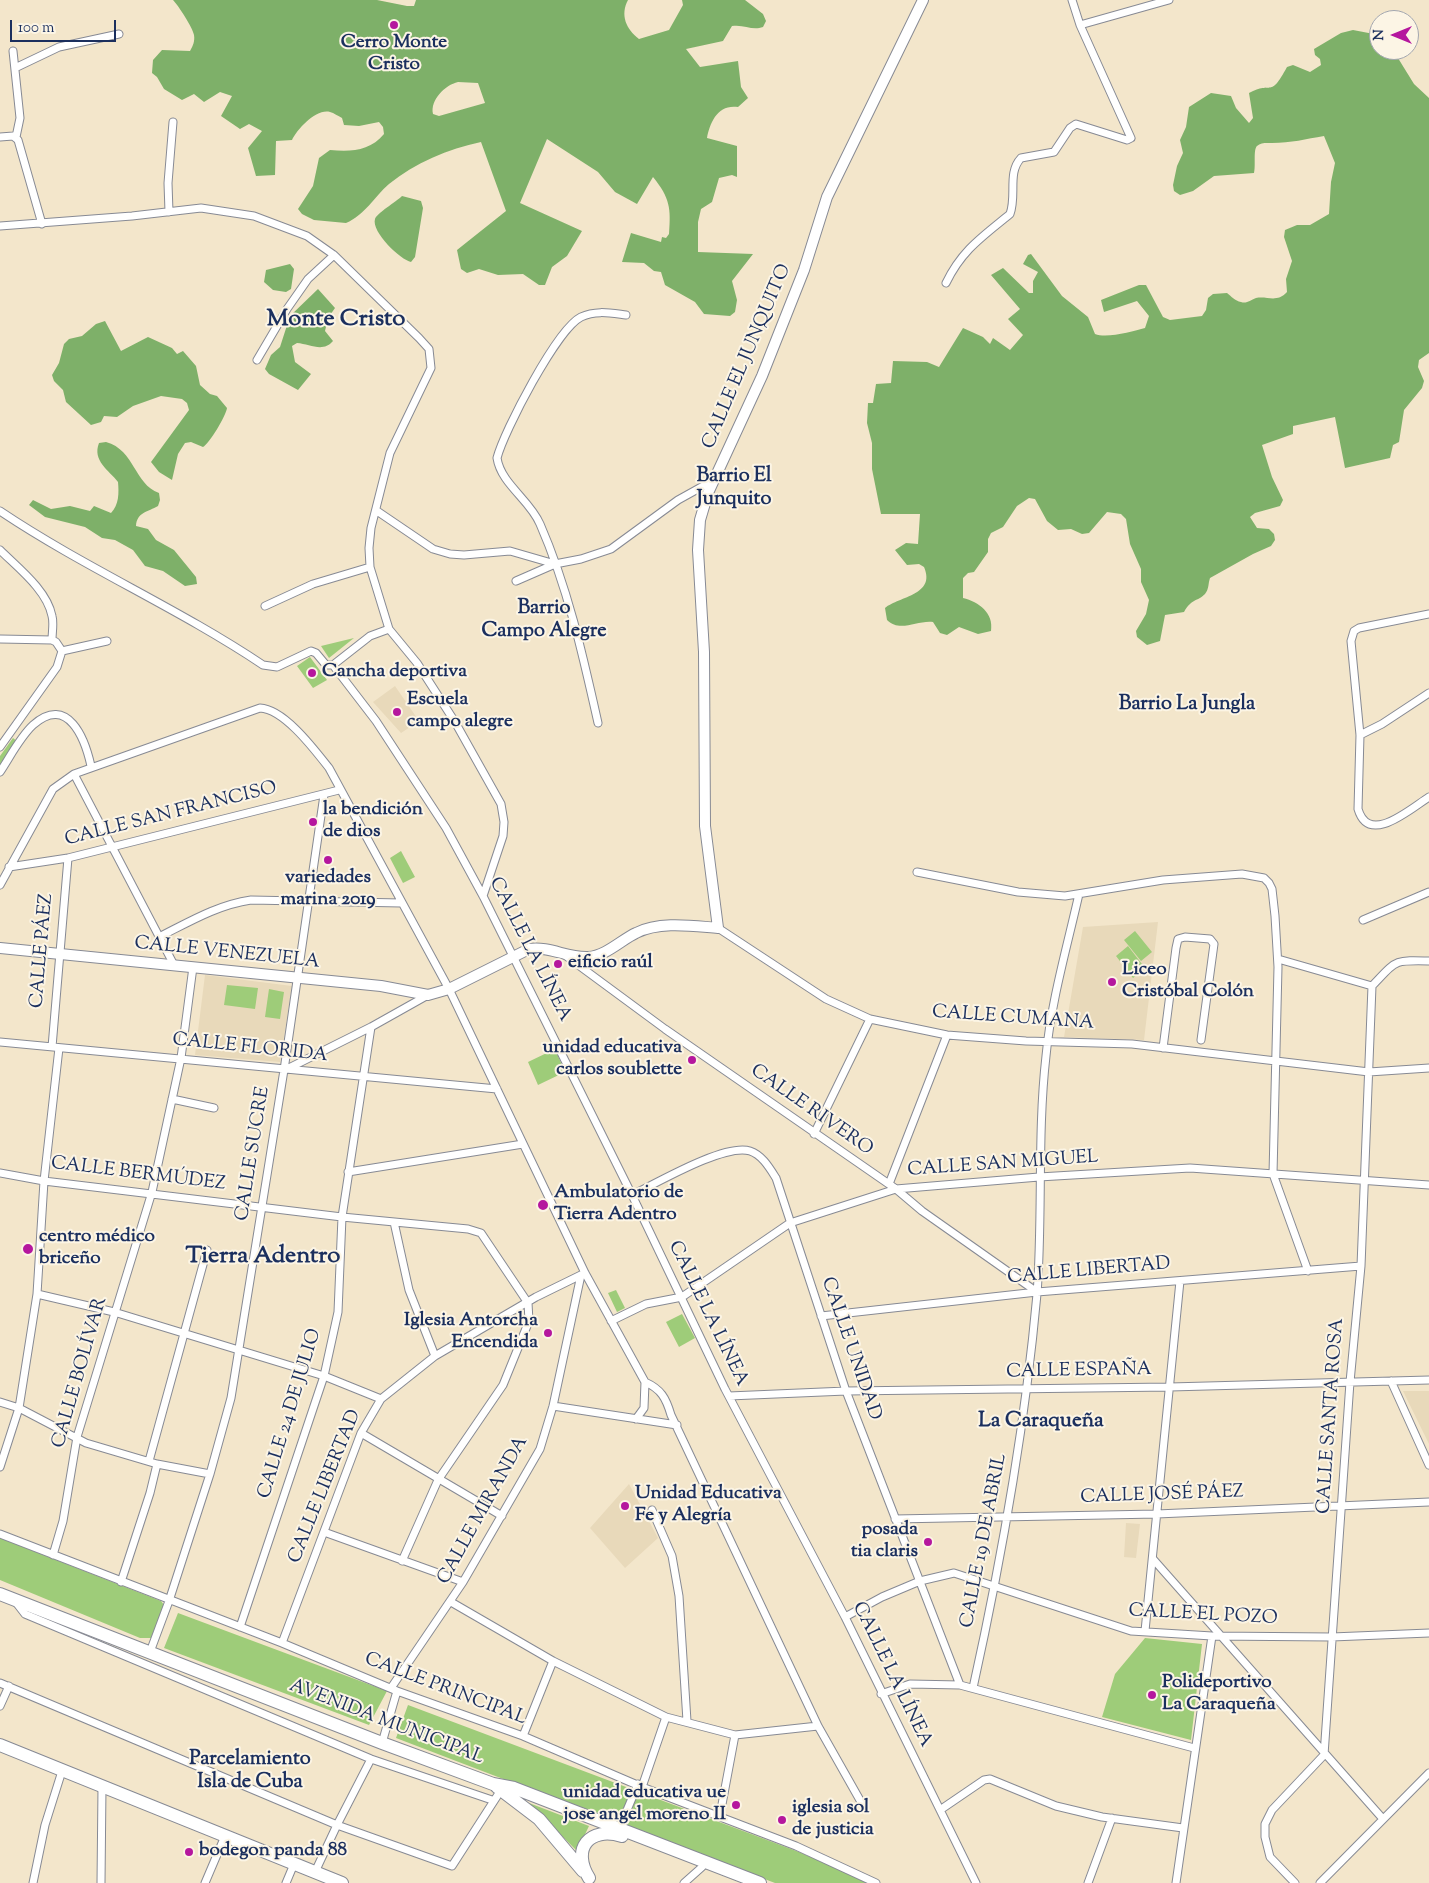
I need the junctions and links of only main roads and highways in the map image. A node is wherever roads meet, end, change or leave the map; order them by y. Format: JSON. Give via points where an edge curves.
{"nodes":[{"id":1,"x":0,"y":1594,"type":"edge"},
{"id":2,"x":0,"y":1745,"type":"edge"},
{"id":3,"x":496,"y":1792,"type":"junction"},
{"id":4,"x":590,"y":1880,"type":"edge"},
{"id":5,"x":340,"y":1883,"type":"edge"},
{"id":6,"x":743,"y":1883,"type":"edge"},
{"id":7,"x":760,"y":1883,"type":"edge"}],
"edges":[{"from":1,"to":3,"type":"highway","name":"AVENIDA MUNICIPAL","via":[[382,1743]]},
{"from":2,"to":5,"type":"highway"},
{"from":3,"to":4,"type":"highway","via":[[521,1804],[539,1820]]},
{"from":3,"to":7,"type":"highway","name":"AVENIDA MUNICIPAL","via":[[514,1788]]},
{"from":4,"to":6,"type":"highway","via":[[582,1867],[581,1854],[590,1838],[606,1833],[627,1837]]}]}
